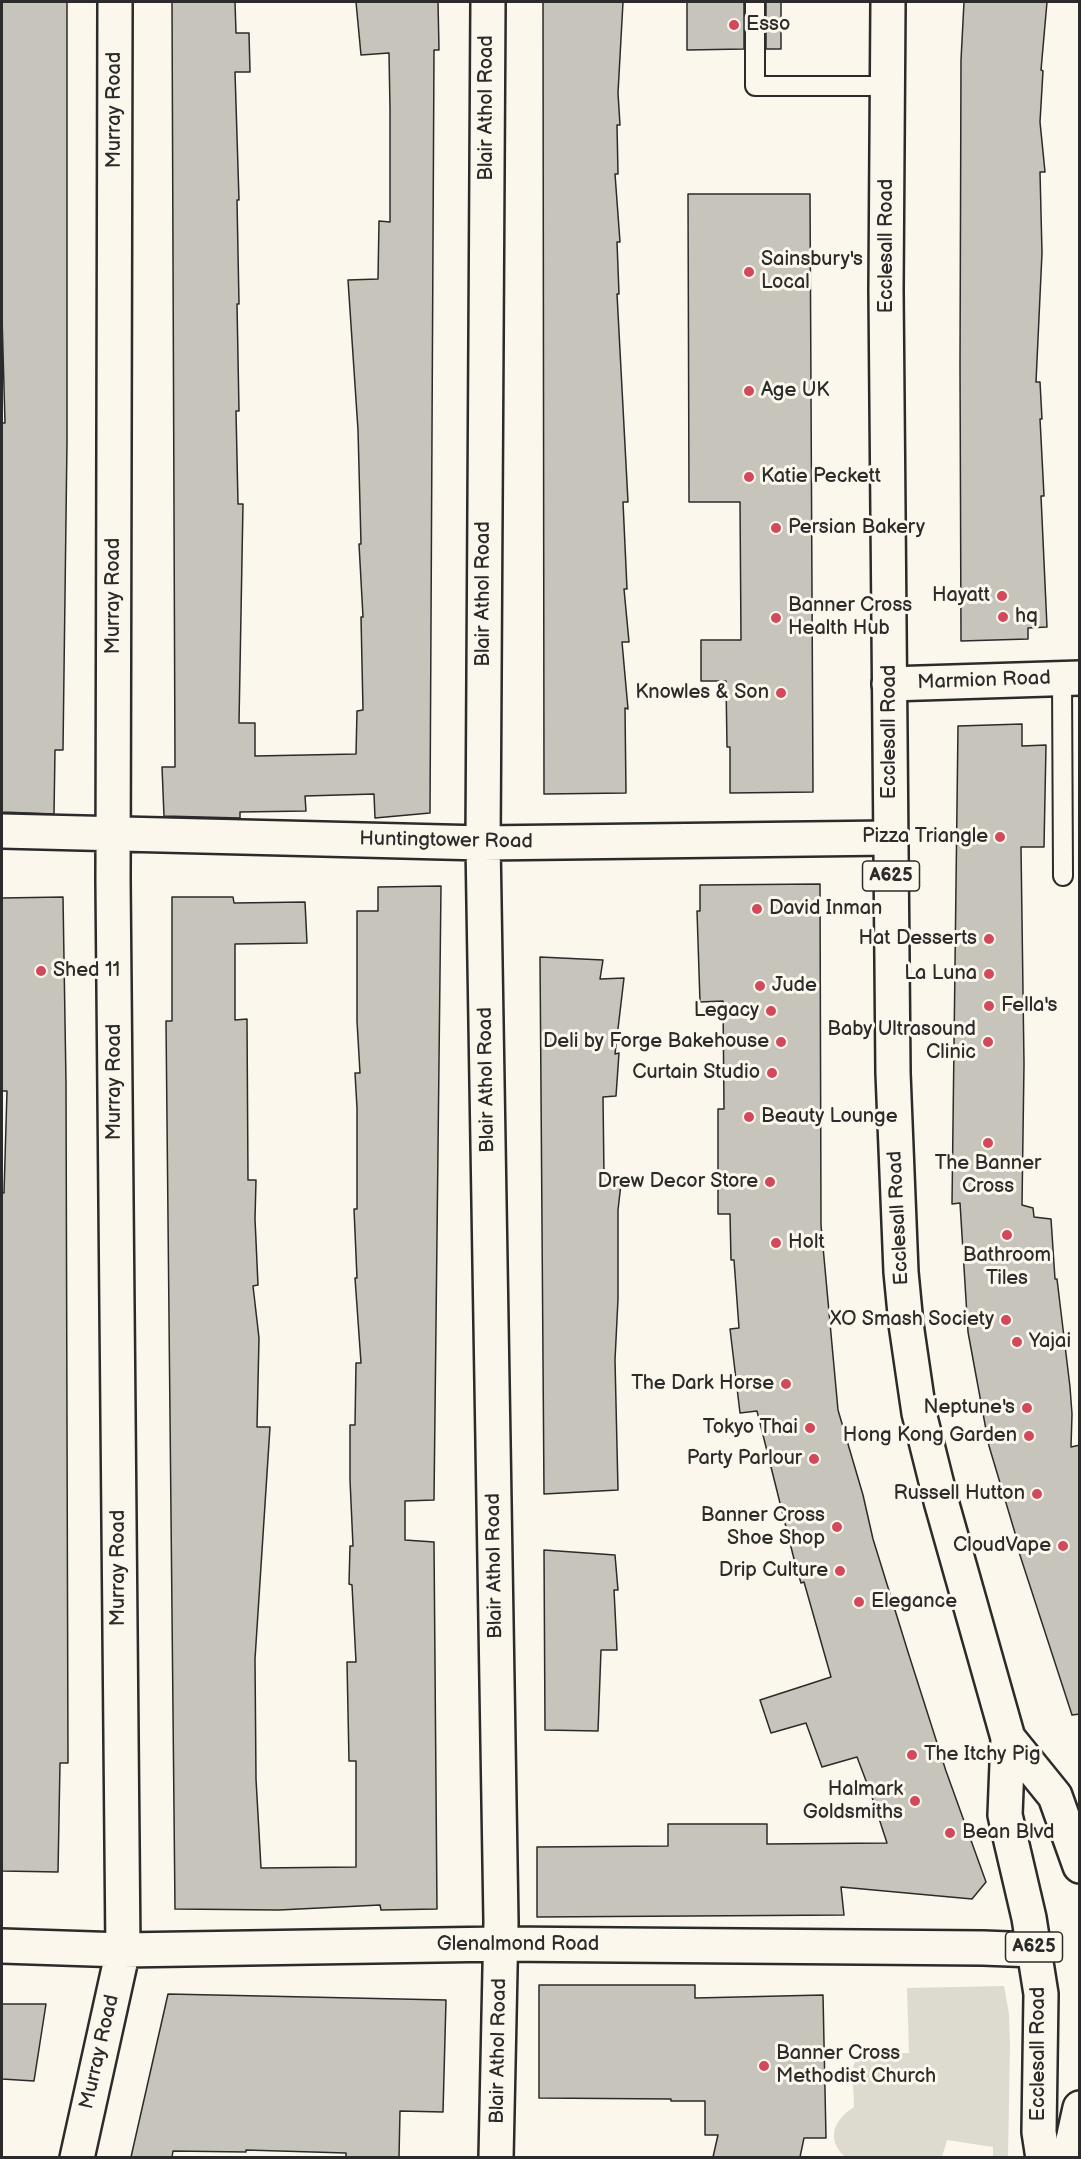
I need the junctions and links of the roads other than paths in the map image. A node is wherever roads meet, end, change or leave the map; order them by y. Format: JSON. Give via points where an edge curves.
{"nodes":[{"id":1,"x":115,"y":2,"type":"edge"},
{"id":2,"x":488,"y":2,"type":"edge"},
{"id":3,"x":755,"y":2,"type":"edge"},
{"id":4,"x":888,"y":2,"type":"edge"},
{"id":5,"x":887,"y":86,"type":"junction"},
{"id":6,"x":1071,"y":679,"type":"edge"},
{"id":7,"x":889,"y":684,"type":"junction"},
{"id":8,"x":2,"y":831,"type":"edge"},
{"id":9,"x":114,"y":834,"type":"junction"},
{"id":10,"x":890,"y":838,"type":"junction"},
{"id":11,"x":483,"y":843,"type":"junction"},
{"id":12,"x":1063,"y":876,"type":"dead end"},
{"id":13,"x":1008,"y":1738,"type":"junction"},
{"id":14,"x":1080,"y":1866,"type":"edge"},
{"id":15,"x":500,"y":1944,"type":"junction"},
{"id":16,"x":2,"y":1946,"type":"edge"},
{"id":17,"x":123,"y":1950,"type":"junction"},
{"id":18,"x":1035,"y":1950,"type":"junction"},
{"id":19,"x":1080,"y":2108,"type":"edge"},
{"id":20,"x":77,"y":2157,"type":"edge"},
{"id":21,"x":496,"y":2157,"type":"edge"},
{"id":22,"x":1042,"y":2157,"type":"edge"},
{"id":23,"x":1069,"y":2157,"type":"edge"}],
"edges":[{"from":1,"to":9,"type":"street","name":"Murray Road"},
{"from":2,"to":11,"type":"street","name":"Blair Athol Road"},
{"from":3,"to":5,"type":"lane","via":[[756,86]]},
{"from":4,"to":5,"type":"street","name":"Ecclesall Road","number":"A625"},
{"from":5,"to":7,"type":"street","name":"Ecclesall Road","number":"A625"},
{"from":6,"to":7,"type":"street","name":"Marmion Road"},
{"from":6,"to":12,"type":"lane"},
{"from":7,"to":10,"type":"street","name":"Ecclesall Road","number":"A625"},
{"from":8,"to":9,"type":"street","name":"Huntingtower Road"},
{"from":9,"to":11,"type":"street","name":"Huntingtower Road"},
{"from":9,"to":17,"type":"street","name":"Murray Road"},
{"from":10,"to":11,"type":"street","name":"Huntingtower Road"},
{"from":10,"to":13,"type":"street","name":"Ecclesall Road","number":"A625","via":[[893,1103],[906,1324],[919,1413]]},
{"from":11,"to":15,"type":"street","name":"Blair Athol Road"},
{"from":13,"to":14,"type":"street","name":"Ecclesall Road","via":[[1055,1796]]},
{"from":13,"to":18,"type":"street","name":"Ecclesall Road","number":"A625","via":[[1005,1815]]},
{"from":15,"to":17,"type":"street","name":"Glenalmond Road"},
{"from":15,"to":18,"type":"street","name":"Glenalmond Road"},
{"from":15,"to":21,"type":"street","name":"Blair Athol Road"},
{"from":16,"to":17,"type":"street","name":"Glenalmond Road"},
{"from":17,"to":20,"type":"street","name":"Murray Road"},
{"from":18,"to":22,"type":"street","name":"Ecclesall Road","number":"A625","via":[[1041,1994]]},
{"from":19,"to":23,"type":"street"}]}
